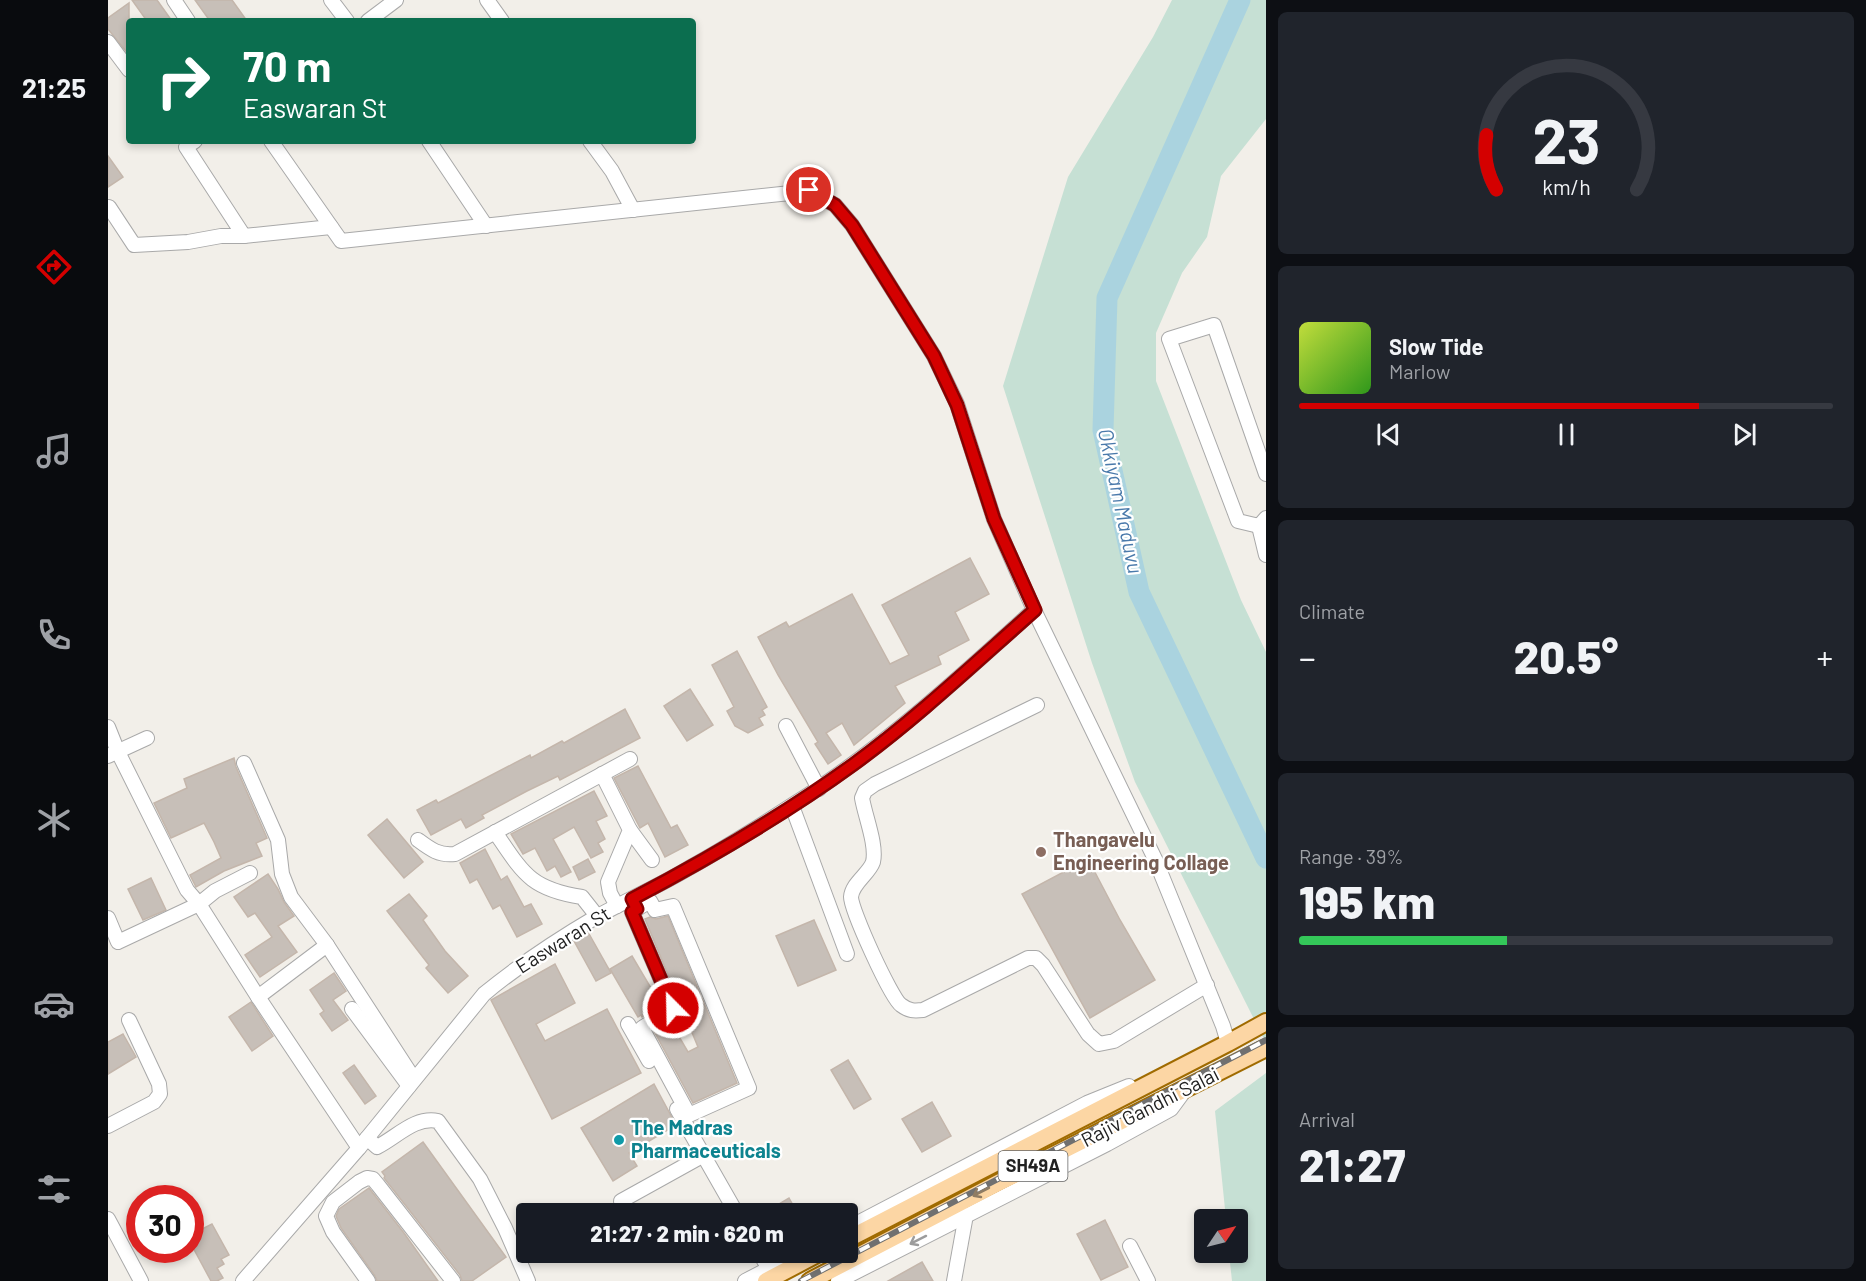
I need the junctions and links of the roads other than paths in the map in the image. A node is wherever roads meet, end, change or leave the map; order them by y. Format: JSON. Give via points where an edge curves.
{"nodes":[{"id":1,"x":174,"y":0,"type":"edge"},
{"id":2,"x":332,"y":0,"type":"edge"},
{"id":3,"x":396,"y":0,"type":"edge"},
{"id":4,"x":487,"y":0,"type":"edge"},
{"id":5,"x":186,"y":18,"type":"edge"},
{"id":6,"x":345,"y":18,"type":"edge"},
{"id":7,"x":372,"y":18,"type":"edge"},
{"id":8,"x":500,"y":18,"type":"edge"},
{"id":9,"x":108,"y":42,"type":"edge"},
{"id":10,"x":126,"y":66,"type":"edge"},
{"id":11,"x":188,"y":144,"type":"edge"},
{"id":12,"x":273,"y":144,"type":"edge"},
{"id":13,"x":431,"y":144,"type":"edge"},
{"id":14,"x":592,"y":144,"type":"edge"},
{"id":15,"x":109,"y":207,"type":"edge"},
{"id":16,"x":633,"y":210,"type":"junction"},
{"id":17,"x":486,"y":226,"type":"junction"},
{"id":18,"x":331,"y":227,"type":"junction"},
{"id":19,"x":244,"y":236,"type":"junction"},
{"id":20,"x":1266,"y":474,"type":"edge"},
{"id":21,"x":1263,"y":522,"type":"edge"},
{"id":22,"x":1265,"y":551,"type":"edge"},
{"id":23,"x":1035,"y":610,"type":"junction"},
{"id":24,"x":1037,"y":705,"type":"dead end"},
{"id":25,"x":786,"y":726,"type":"dead end"},
{"id":26,"x":108,"y":727,"type":"edge"},
{"id":27,"x":147,"y":738,"type":"dead end"},
{"id":28,"x":113,"y":754,"type":"edge"},
{"id":29,"x":630,"y":759,"type":"dead end"},
{"id":30,"x":244,"y":762,"type":"dead end"},
{"id":31,"x":602,"y":774,"type":"junction"},
{"id":32,"x":819,"y":789,"type":"junction"},
{"id":33,"x":792,"y":806,"type":"junction"},
{"id":34,"x":630,"y":830,"type":"junction"},
{"id":35,"x":495,"y":832,"type":"junction"},
{"id":36,"x":418,"y":840,"type":"dead end"},
{"id":37,"x":652,"y":860,"type":"dead end"},
{"id":38,"x":250,"y":873,"type":"dead end"},
{"id":39,"x":199,"y":904,"type":"junction"},
{"id":40,"x":634,"y":904,"type":"junction"},
{"id":41,"x":617,"y":906,"type":"junction"},
{"id":42,"x":597,"y":916,"type":"junction"},
{"id":43,"x":108,"y":918,"type":"edge"},
{"id":44,"x":327,"y":945,"type":"junction"},
{"id":45,"x":847,"y":954,"type":"dead end"},
{"id":46,"x":1207,"y":985,"type":"junction"},
{"id":47,"x":258,"y":997,"type":"junction"},
{"id":48,"x":352,"y":1009,"type":"dead end"},
{"id":49,"x":129,"y":1020,"type":"dead end"},
{"id":50,"x":1266,"y":1022,"type":"edge"},
{"id":51,"x":628,"y":1024,"type":"dead end"},
{"id":52,"x":1228,"y":1043,"type":"junction"},
{"id":53,"x":1262,"y":1050,"type":"edge"},
{"id":54,"x":1203,"y":1056,"type":"junction"},
{"id":55,"x":412,"y":1083,"type":"junction"},
{"id":56,"x":1186,"y":1088,"type":"junction"},
{"id":57,"x":389,"y":1111,"type":"junction"},
{"id":58,"x":108,"y":1126,"type":"edge"},
{"id":59,"x":407,"y":1129,"type":"junction"},
{"id":60,"x":363,"y":1143,"type":"junction"},
{"id":61,"x":704,"y":1155,"type":"junction"},
{"id":62,"x":621,"y":1201,"type":"dead end"},
{"id":63,"x":731,"y":1203,"type":"edge"},
{"id":64,"x":966,"y":1215,"type":"junction"},
{"id":65,"x":108,"y":1219,"type":"edge"},
{"id":66,"x":858,"y":1223,"type":"edge"},
{"id":67,"x":858,"y":1234,"type":"edge"},
{"id":68,"x":1130,"y":1246,"type":"dead end"},
{"id":69,"x":785,"y":1263,"type":"edge"},
{"id":70,"x":796,"y":1263,"type":"edge"},
{"id":71,"x":768,"y":1275,"type":"edge"},
{"id":72,"x":141,"y":1281,"type":"edge"},
{"id":73,"x":243,"y":1281,"type":"edge"},
{"id":74,"x":368,"y":1281,"type":"edge"},
{"id":75,"x":453,"y":1281,"type":"edge"},
{"id":76,"x":528,"y":1281,"type":"edge"},
{"id":77,"x":745,"y":1281,"type":"edge"},
{"id":78,"x":810,"y":1281,"type":"edge"},
{"id":79,"x":838,"y":1281,"type":"edge"},
{"id":80,"x":954,"y":1281,"type":"edge"},
{"id":81,"x":1148,"y":1281,"type":"edge"}],
"edges":[{"from":1,"to":5,"type":"street"},
{"from":2,"to":6,"type":"street"},
{"from":3,"to":7,"type":"street"},
{"from":4,"to":8,"type":"street"},
{"from":9,"to":10,"type":"street"},
{"from":11,"to":19,"type":"street"},
{"from":12,"to":18,"type":"street"},
{"from":13,"to":17,"type":"street"},
{"from":14,"to":16,"type":"street"},
{"from":15,"to":19,"type":"street","via":[[134,245]]},
{"from":16,"to":17,"type":"street"},
{"from":16,"to":23,"type":"street","via":[[809,190],[835,205],[852,225],[934,356],[957,405],[994,519]]},
{"from":17,"to":18,"type":"street","via":[[341,241]]},
{"from":18,"to":19,"type":"street"},
{"from":20,"to":21,"type":"street","via":[[1214,325],[1169,339],[1238,521]]},
{"from":21,"to":22,"type":"street"},
{"from":23,"to":32,"type":"street","name":"Easwaran St","via":[[943,693]]},
{"from":23,"to":46,"type":"street","via":[[1155,859]]},
{"from":24,"to":46,"type":"street","via":[[865,790],[862,798],[873,862],[851,897],[889,989],[899,1004],[912,1011],[923,1010],[1028,958],[1036,958],[1099,1044],[1114,1041]]},
{"from":25,"to":32,"type":"street"},
{"from":26,"to":28,"type":"street"},
{"from":27,"to":28,"type":"street"},
{"from":28,"to":39,"type":"street","via":[[187,890]]},
{"from":29,"to":31,"type":"street"},
{"from":30,"to":44,"type":"street","via":[[278,840],[282,874],[291,897]]},
{"from":31,"to":34,"type":"street"},
{"from":31,"to":35,"type":"street"},
{"from":32,"to":33,"type":"street","name":"Easwaran St"},
{"from":33,"to":40,"type":"street","name":"Easwaran St"},
{"from":33,"to":45,"type":"street"},
{"from":34,"to":37,"type":"street"},
{"from":34,"to":41,"type":"street","via":[[608,882]]},
{"from":35,"to":36,"type":"street","via":[[455,854],[435,852]]},
{"from":35,"to":42,"type":"street","via":[[522,872],[535,883],[582,897]]},
{"from":38,"to":39,"type":"street"},
{"from":39,"to":43,"type":"street","via":[[118,942]]},
{"from":39,"to":47,"type":"street"},
{"from":40,"to":40,"type":"street","via":[[650,901],[655,910],[673,906],[749,1088],[689,1115],[642,1028],[673,1008],[632,912]]},
{"from":40,"to":41,"type":"street","name":"Easwaran St"},
{"from":41,"to":42,"type":"street","name":"Easwaran St"},
{"from":42,"to":55,"type":"street","name":"Easwaran St","via":[[484,994]]},
{"from":44,"to":47,"type":"street"},
{"from":44,"to":55,"type":"street"},
{"from":46,"to":52,"type":"street"},
{"from":47,"to":60,"type":"street"},
{"from":48,"to":55,"type":"street"},
{"from":49,"to":58,"type":"street","via":[[160,1094]]},
{"from":50,"to":52,"type":"main road","name":"Rajiv Gandhi Salai","number":"SH49A"},
{"from":51,"to":61,"type":"street"},
{"from":52,"to":54,"type":"main road","name":"Rajiv Gandhi Salai","number":"SH49A"},
{"from":53,"to":56,"type":"main road","name":"Rajiv Gandhi Salai","number":"SH49A"},
{"from":54,"to":66,"type":"street","via":[[1088,1103]]},
{"from":54,"to":67,"type":"main road","name":"Rajiv Gandhi Salai","number":"SH49A"},
{"from":55,"to":57,"type":"street","name":"Easwaran St"},
{"from":56,"to":64,"type":"street","via":[[1171,1109]]},
{"from":56,"to":78,"type":"main road","name":"Rajiv Gandhi Salai","number":"SH49A","one_way":true},
{"from":57,"to":59,"type":"street"},
{"from":57,"to":60,"type":"street","name":"Easwaran St"},
{"from":59,"to":60,"type":"street","via":[[377,1147]]},
{"from":59,"to":76,"type":"street","via":[[424,1121],[438,1121],[480,1179]]},
{"from":60,"to":73,"type":"street","name":"Easwaran St"},
{"from":61,"to":62,"type":"street"},
{"from":61,"to":63,"type":"street"},
{"from":64,"to":79,"type":"street","one_way":true},
{"from":64,"to":80,"type":"street"},
{"from":65,"to":72,"type":"street"},
{"from":68,"to":81,"type":"street"},
{"from":69,"to":71,"type":"street"},
{"from":70,"to":71,"type":"main road"},
{"from":71,"to":77,"type":"street"},
{"from":74,"to":75,"type":"street","via":[[326,1216],[333,1202],[367,1178],[373,1179]]}]}
